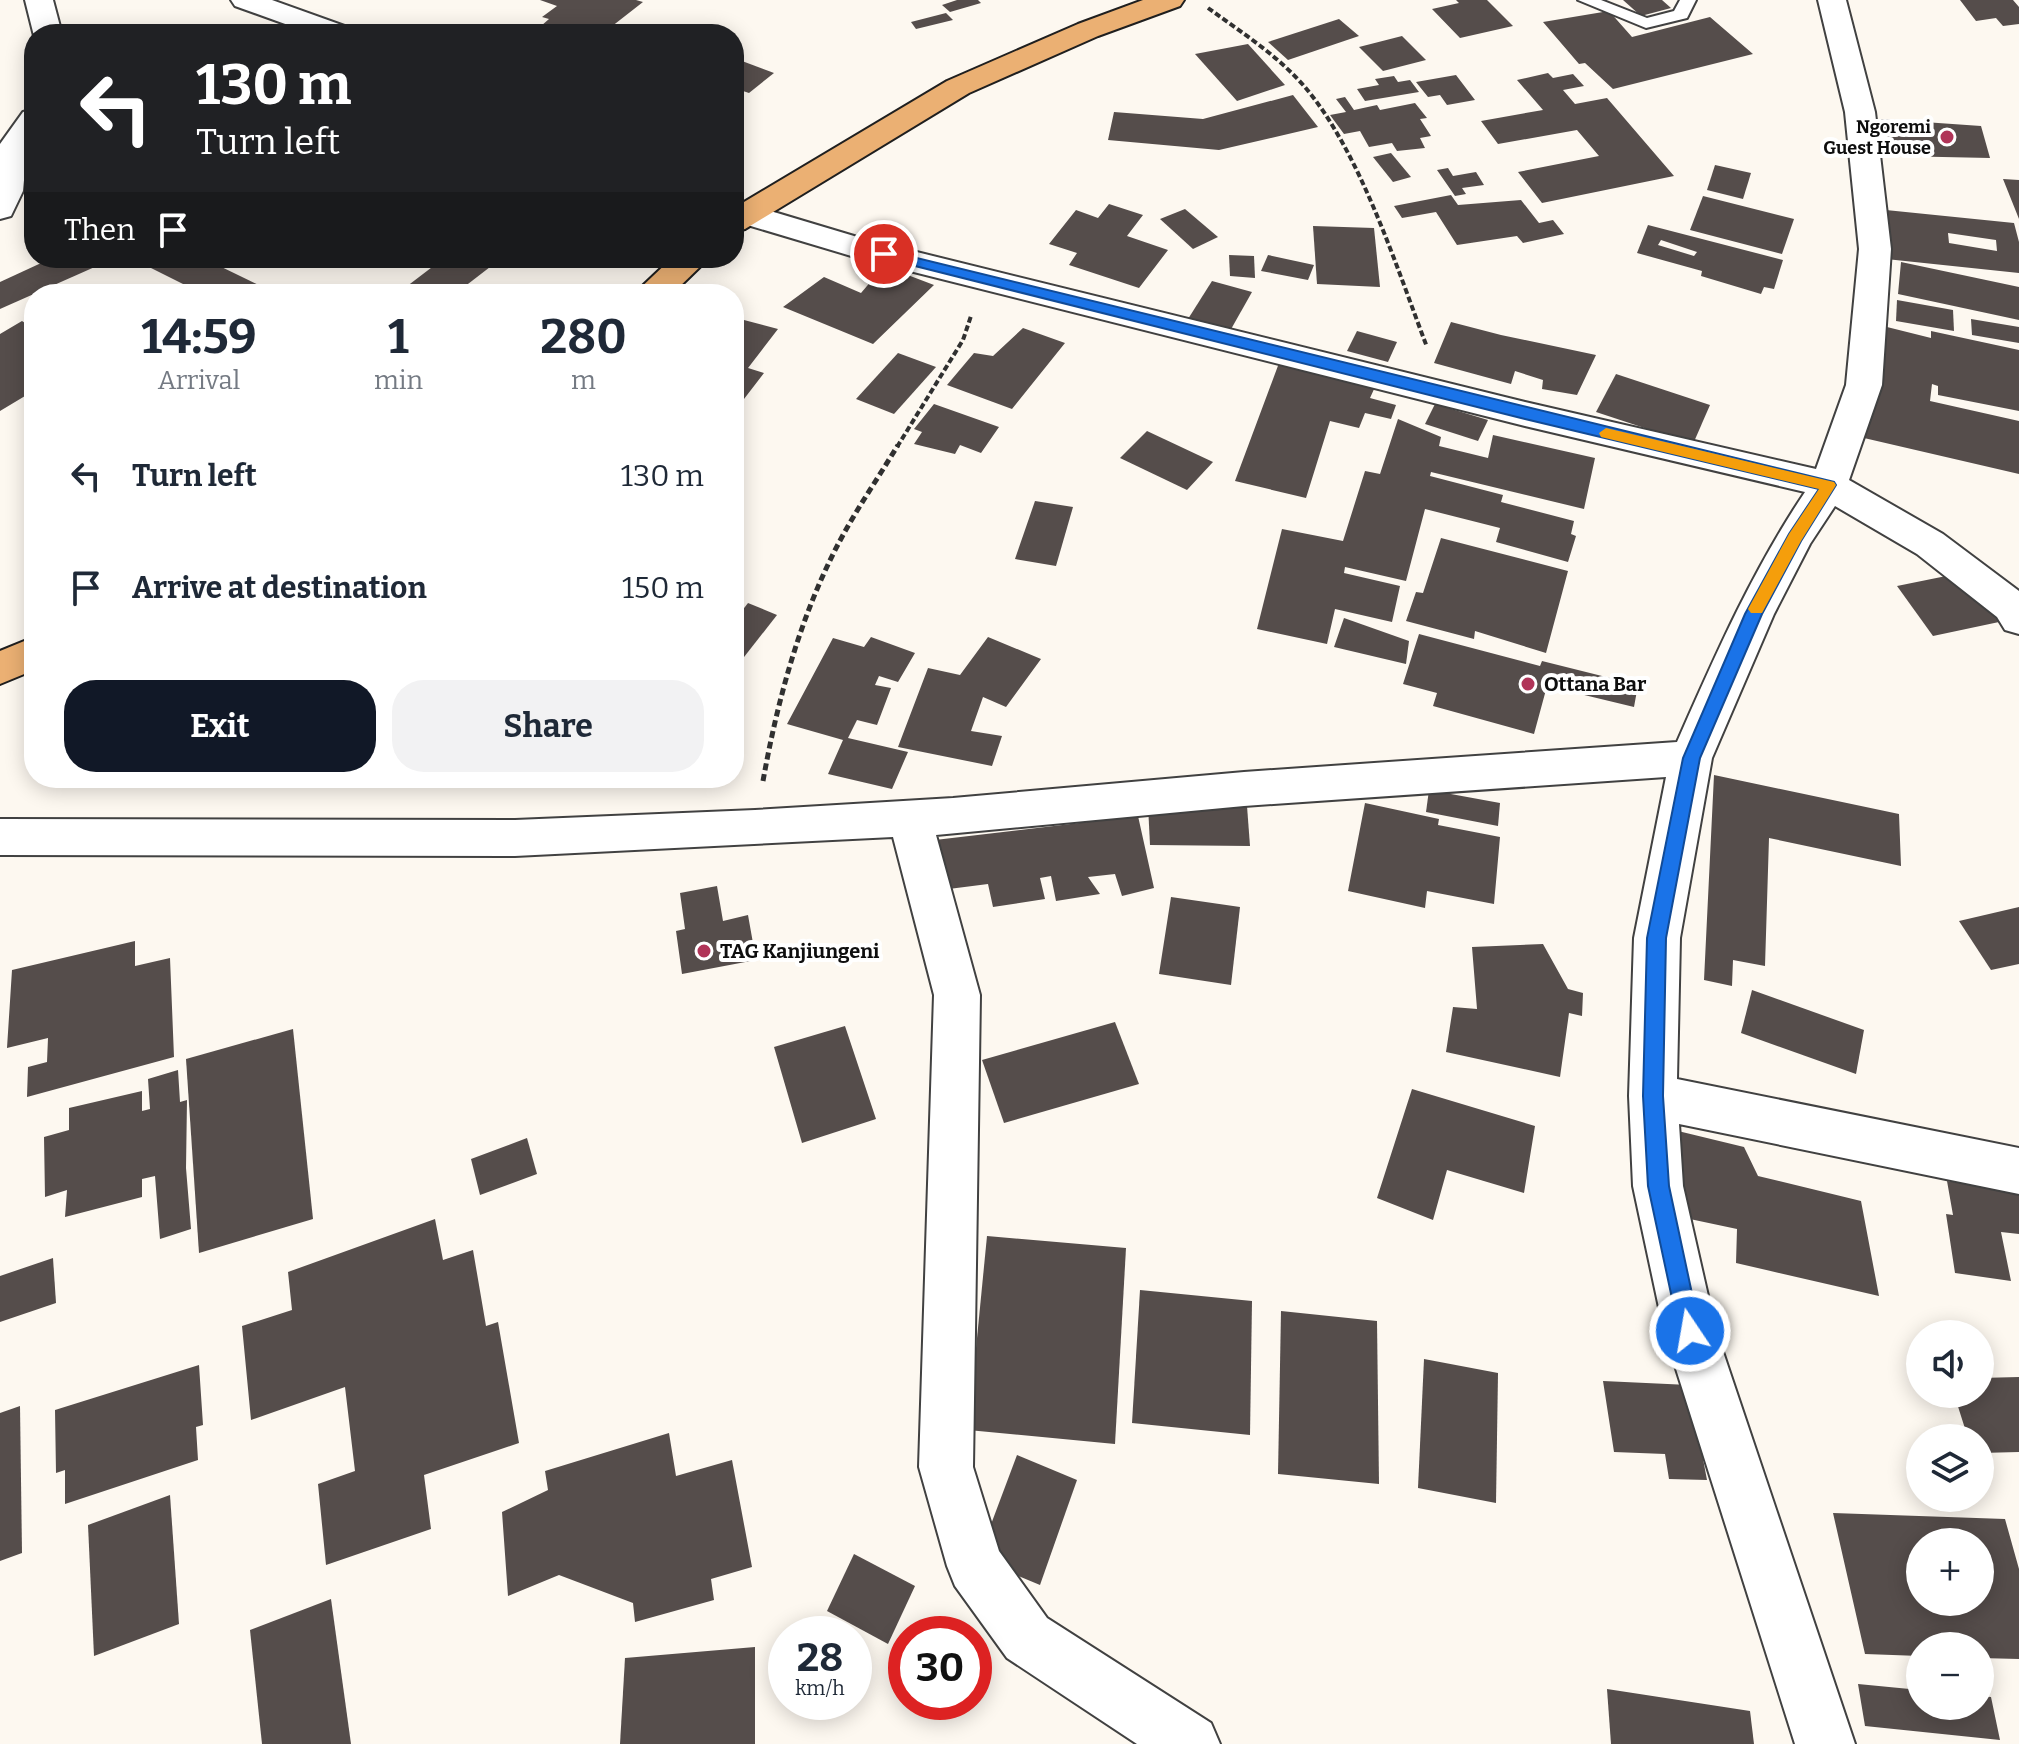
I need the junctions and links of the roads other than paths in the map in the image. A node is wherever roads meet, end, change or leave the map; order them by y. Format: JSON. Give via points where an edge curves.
{"nodes":[{"id":1,"x":69,"y":0,"type":"edge"},
{"id":2,"x":245,"y":0,"type":"edge"},
{"id":3,"x":1170,"y":0,"type":"edge"},
{"id":4,"x":1586,"y":0,"type":"edge"},
{"id":5,"x":1688,"y":0,"type":"edge"},
{"id":6,"x":1832,"y":0,"type":"edge"},
{"id":7,"x":42,"y":13,"type":"edge"},
{"id":8,"x":312,"y":24,"type":"edge"},
{"id":9,"x":24,"y":130,"type":"edge"},
{"id":10,"x":0,"y":209,"type":"edge"},
{"id":11,"x":744,"y":211,"type":"edge"},
{"id":12,"x":744,"y":217,"type":"edge"},
{"id":13,"x":681,"y":268,"type":"edge"},
{"id":14,"x":662,"y":284,"type":"edge"},
{"id":15,"x":1829,"y":485,"type":"junction"},
{"id":16,"x":2019,"y":619,"type":"edge"},
{"id":17,"x":24,"y":657,"type":"edge"},
{"id":18,"x":0,"y":668,"type":"edge"},
{"id":19,"x":1691,"y":758,"type":"junction"},
{"id":20,"x":910,"y":818,"type":"junction"},
{"id":21,"x":0,"y":837,"type":"edge"},
{"id":22,"x":1653,"y":1096,"type":"junction"},
{"id":23,"x":2019,"y":1171,"type":"edge"},
{"id":24,"x":1190,"y":1744,"type":"edge"},
{"id":25,"x":1825,"y":1744,"type":"edge"}],
"edges":[{"from":1,"to":7,"type":"street"},
{"from":2,"to":8,"type":"street"},
{"from":3,"to":11,"type":"main road","via":[[958,87]]},
{"from":4,"to":5,"type":"lane","via":[[1646,23],[1681,14]]},
{"from":6,"to":15,"type":"street","via":[[1860,112],[1875,249],[1864,385]]},
{"from":9,"to":10,"type":"street","via":[[11,155],[6,200]]},
{"from":12,"to":15,"type":"street"},
{"from":13,"to":14,"type":"main road"},
{"from":15,"to":16,"type":"street","via":[[1930,544],[2011,606]]},
{"from":15,"to":19,"type":"street","via":[[1754,614]]},
{"from":17,"to":18,"type":"main road"},
{"from":19,"to":20,"type":"street"},
{"from":19,"to":22,"type":"street","via":[[1657,938]]},
{"from":20,"to":21,"type":"street","via":[[515,838]]},
{"from":20,"to":24,"type":"street","via":[[957,995],[946,1467],[975,1566],[1027,1638]]},
{"from":22,"to":23,"type":"street"},
{"from":22,"to":25,"type":"street","via":[[1658,1186],[1690,1331]]}]}
